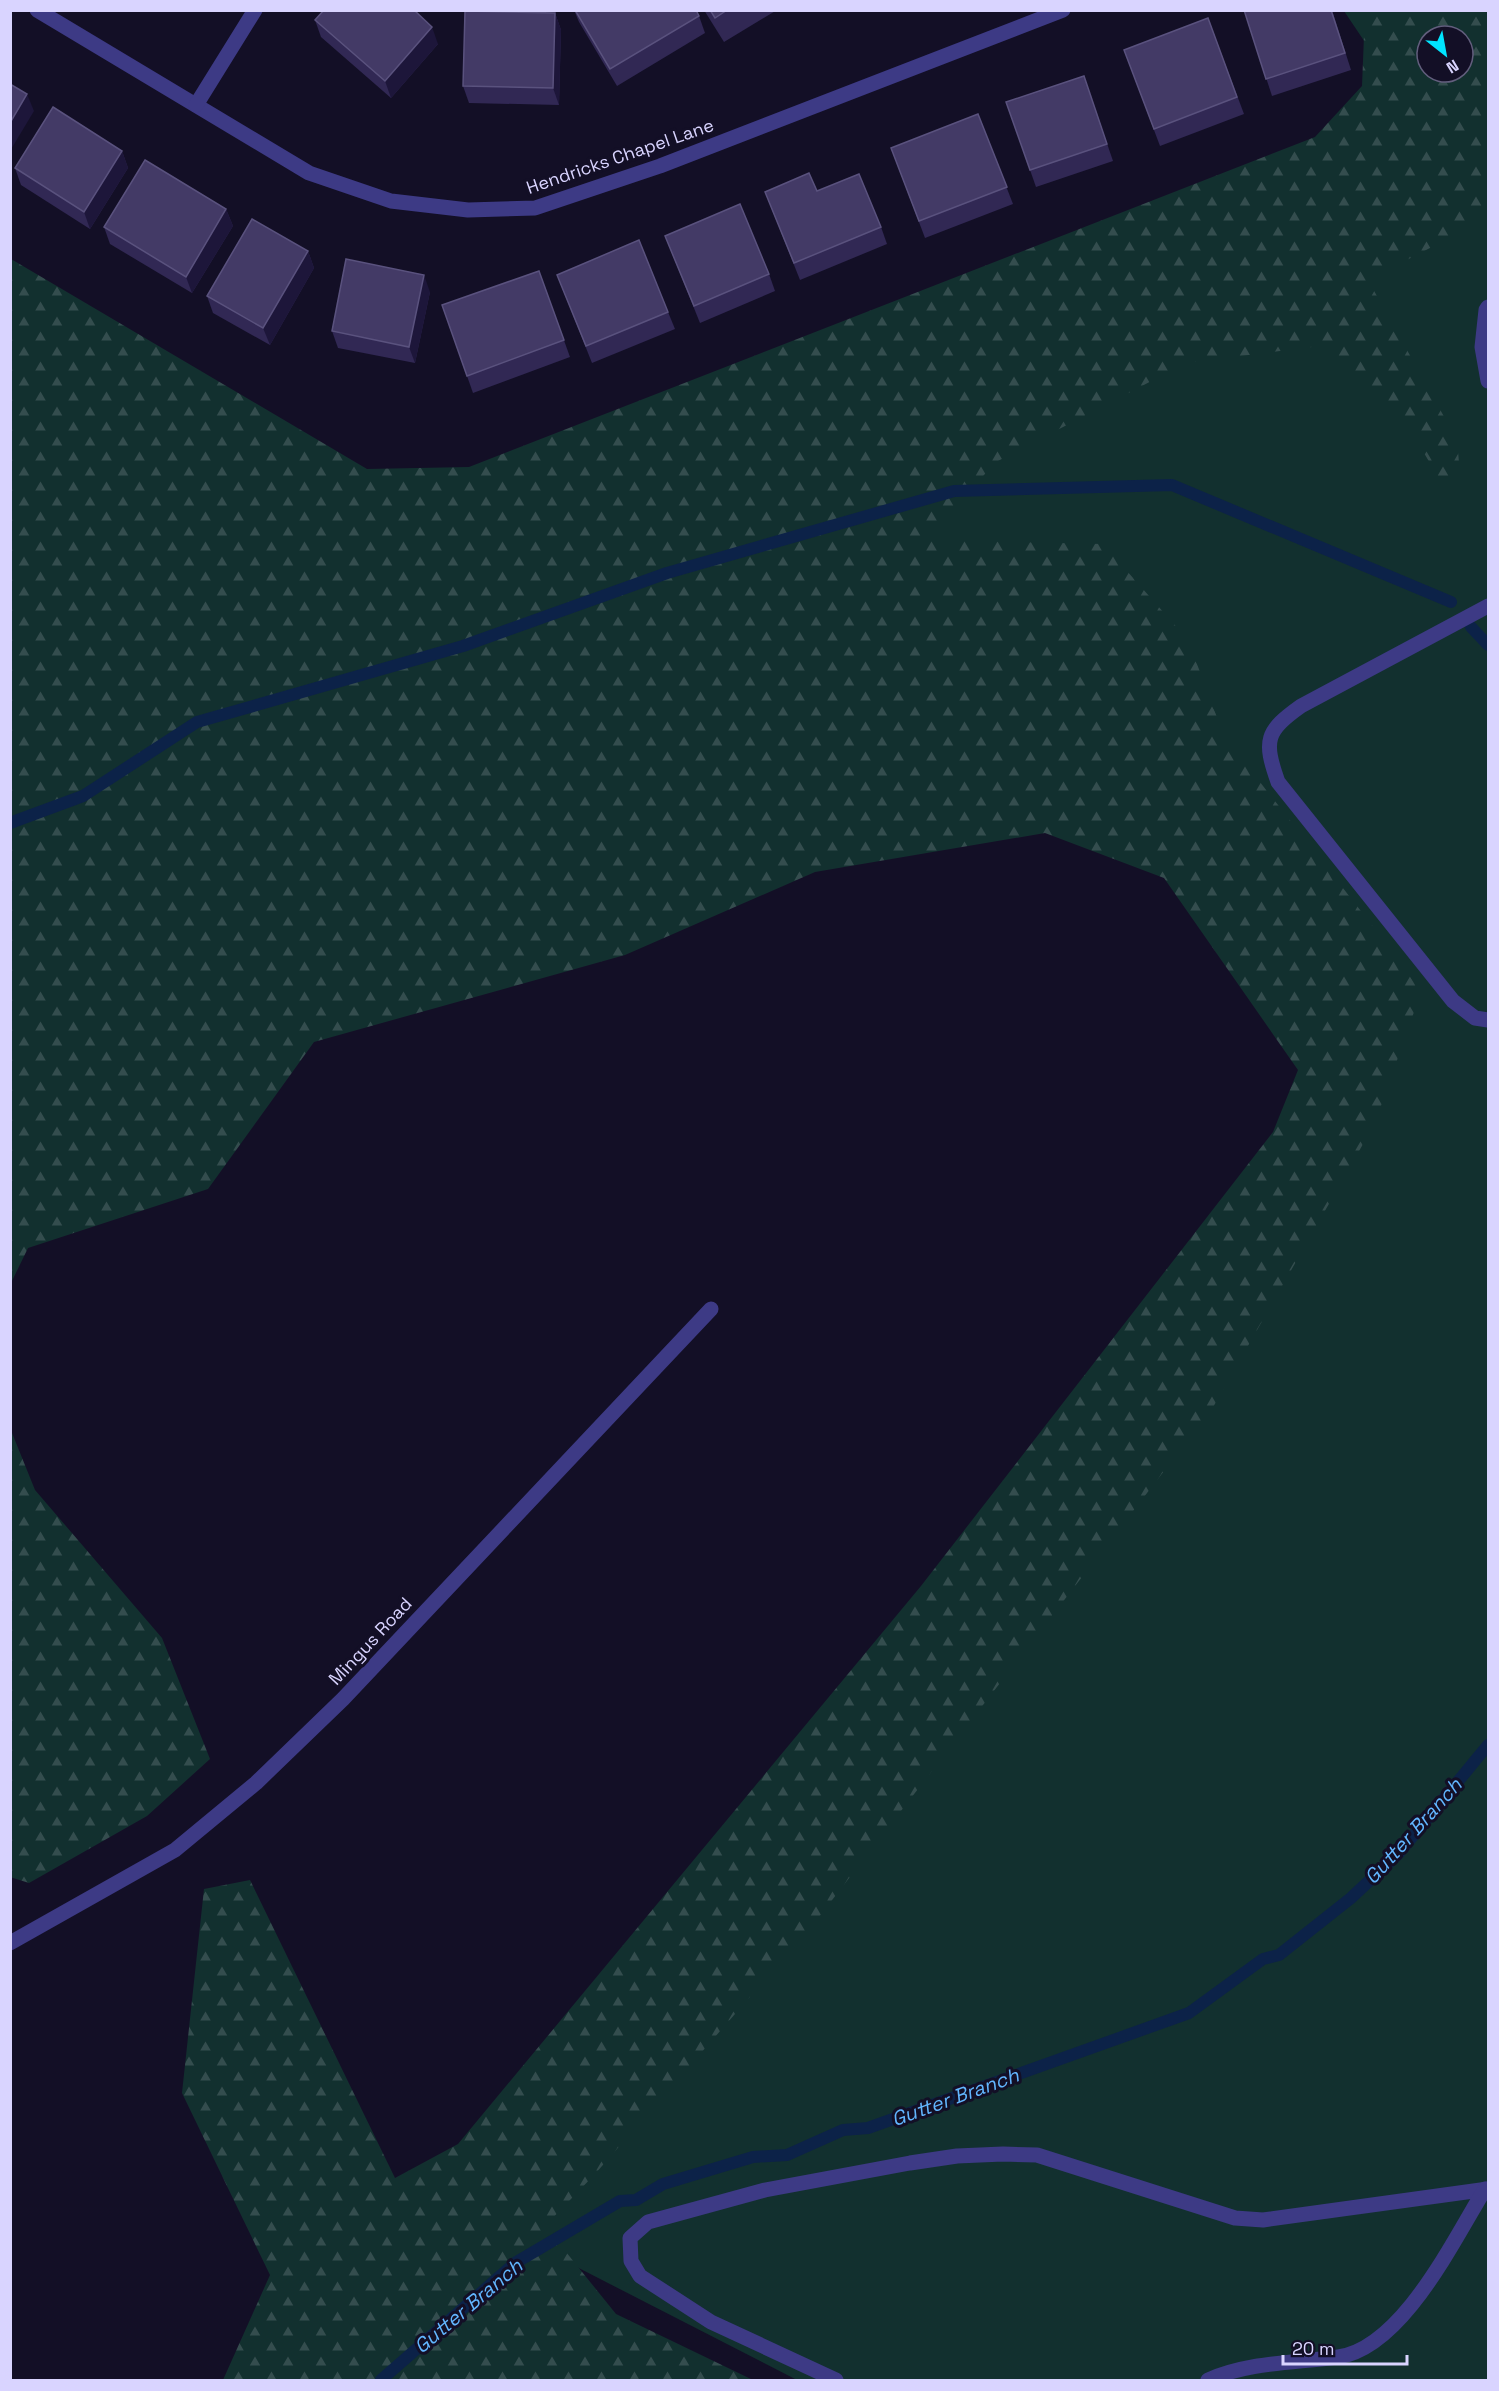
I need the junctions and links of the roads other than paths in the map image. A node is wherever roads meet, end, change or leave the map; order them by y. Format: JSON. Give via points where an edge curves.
{"nodes":[{"id":1,"x":36,"y":10,"type":"edge"},
{"id":2,"x":255,"y":10,"type":"edge"},
{"id":3,"x":1063,"y":10,"type":"edge"},
{"id":4,"x":1035,"y":15,"type":"edge"},
{"id":5,"x":196,"y":105,"type":"junction"},
{"id":6,"x":1488,"y":307,"type":"edge"},
{"id":7,"x":1488,"y":381,"type":"edge"},
{"id":8,"x":1488,"y":606,"type":"edge"},
{"id":9,"x":1488,"y":1020,"type":"edge"},
{"id":10,"x":711,"y":1309,"type":"dead end"},
{"id":11,"x":10,"y":1943,"type":"edge"},
{"id":12,"x":1487,"y":2189,"type":"edge"},
{"id":13,"x":836,"y":2380,"type":"edge"},
{"id":14,"x":1208,"y":2380,"type":"edge"}],
"edges":[{"from":1,"to":5,"type":"street","name":"Hendricks Chapel Lane"},
{"from":2,"to":5,"type":"street"},
{"from":3,"to":4,"type":"street","name":"Hendricks Chapel Lane"},
{"from":4,"to":5,"type":"street","name":"Hendricks Chapel Lane","via":[[660,166],[535,208],[468,210],[392,201],[309,174]]},
{"from":6,"to":7,"type":"street","via":[[1482,347]]},
{"from":8,"to":9,"type":"street","via":[[1301,706],[1275,725],[1268,753],[1278,782],[1453,1001],[1474,1018]]},
{"from":10,"to":11,"type":"street","name":"Mingus Road","via":[[343,1699],[256,1783],[175,1850]]},
{"from":12,"to":13,"type":"street","via":[[1263,2220],[1235,2218],[1037,2155],[980,2155],[910,2163],[765,2190],[648,2222],[636,2229],[630,2238],[631,2261],[640,2276],[711,2322]]},
{"from":12,"to":14,"type":"street","via":[[1410,2309],[1369,2347],[1341,2356],[1275,2363]]}]}
